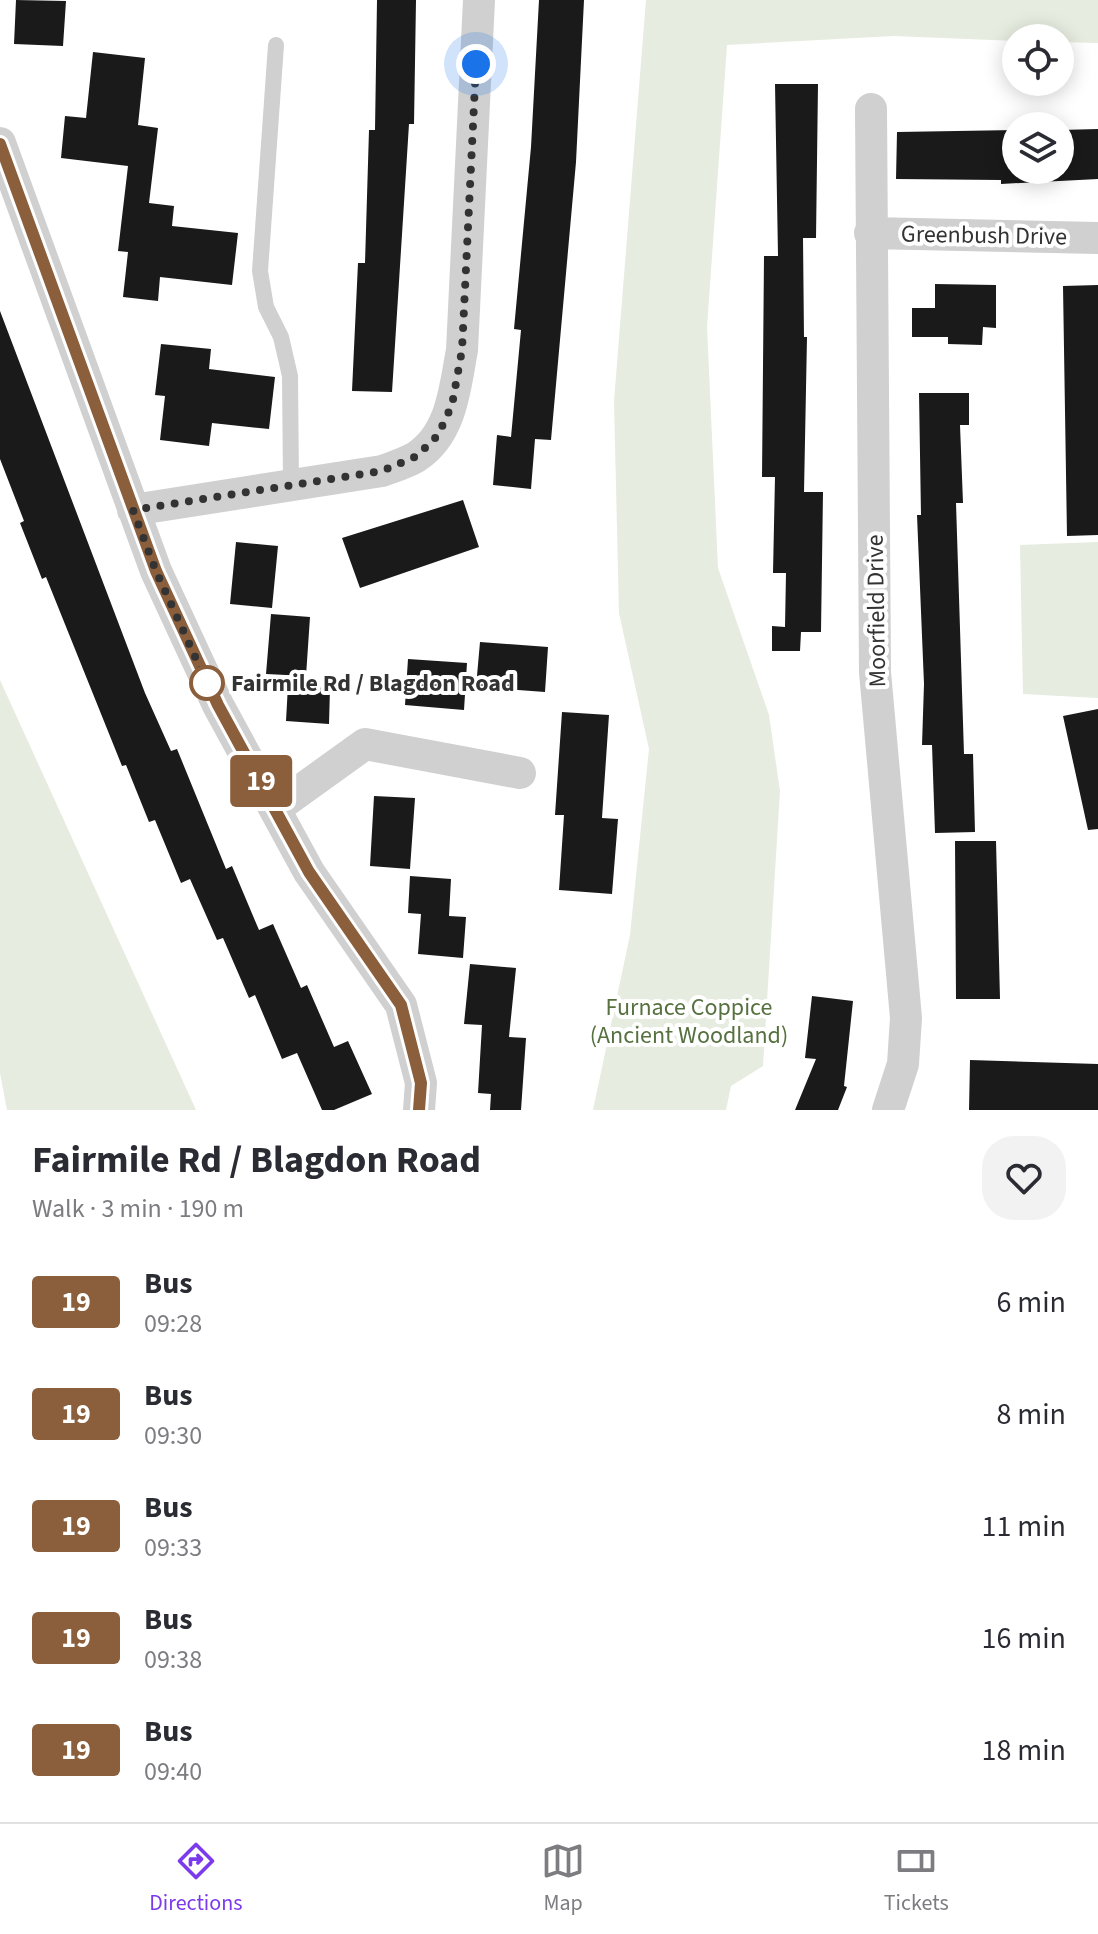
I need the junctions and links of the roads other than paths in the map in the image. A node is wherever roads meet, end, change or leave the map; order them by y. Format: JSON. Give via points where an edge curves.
{"nodes":[{"id":1,"x":479,"y":0,"type":"edge"},
{"id":2,"x":276,"y":45,"type":"dead end"},
{"id":3,"x":871,"y":109,"type":"dead end"},
{"id":4,"x":0,"y":143,"type":"edge"},
{"id":5,"x":870,"y":233,"type":"junction"},
{"id":6,"x":1098,"y":238,"type":"edge"},
{"id":7,"x":291,"y":486,"type":"junction"},
{"id":8,"x":133,"y":510,"type":"junction"},
{"id":9,"x":520,"y":773,"type":"dead end"},
{"id":10,"x":276,"y":808,"type":"junction"},
{"id":11,"x":419,"y":1110,"type":"edge"},
{"id":12,"x":888,"y":1110,"type":"edge"}],
"edges":[{"from":1,"to":7,"type":"street","via":[[462,350],[452,405],[438,435],[417,456],[382,471]]},
{"from":2,"to":7,"type":"lane","via":[[260,271],[266,307],[281,337],[290,376]]},
{"from":3,"to":5,"type":"street","name":"Moorfield Drive"},
{"from":4,"to":8,"type":"street"},
{"from":5,"to":6,"type":"street","name":"Greenbush Drive"},
{"from":5,"to":12,"type":"street","name":"Moorfield Drive","via":[[875,672],[906,1018],[903,1064]]},
{"from":7,"to":8,"type":"street"},
{"from":8,"to":10,"type":"street","via":[[218,705]]},
{"from":9,"to":10,"type":"street","via":[[365,744]]},
{"from":10,"to":11,"type":"street","via":[[309,872],[401,1005],[421,1083]]}]}
